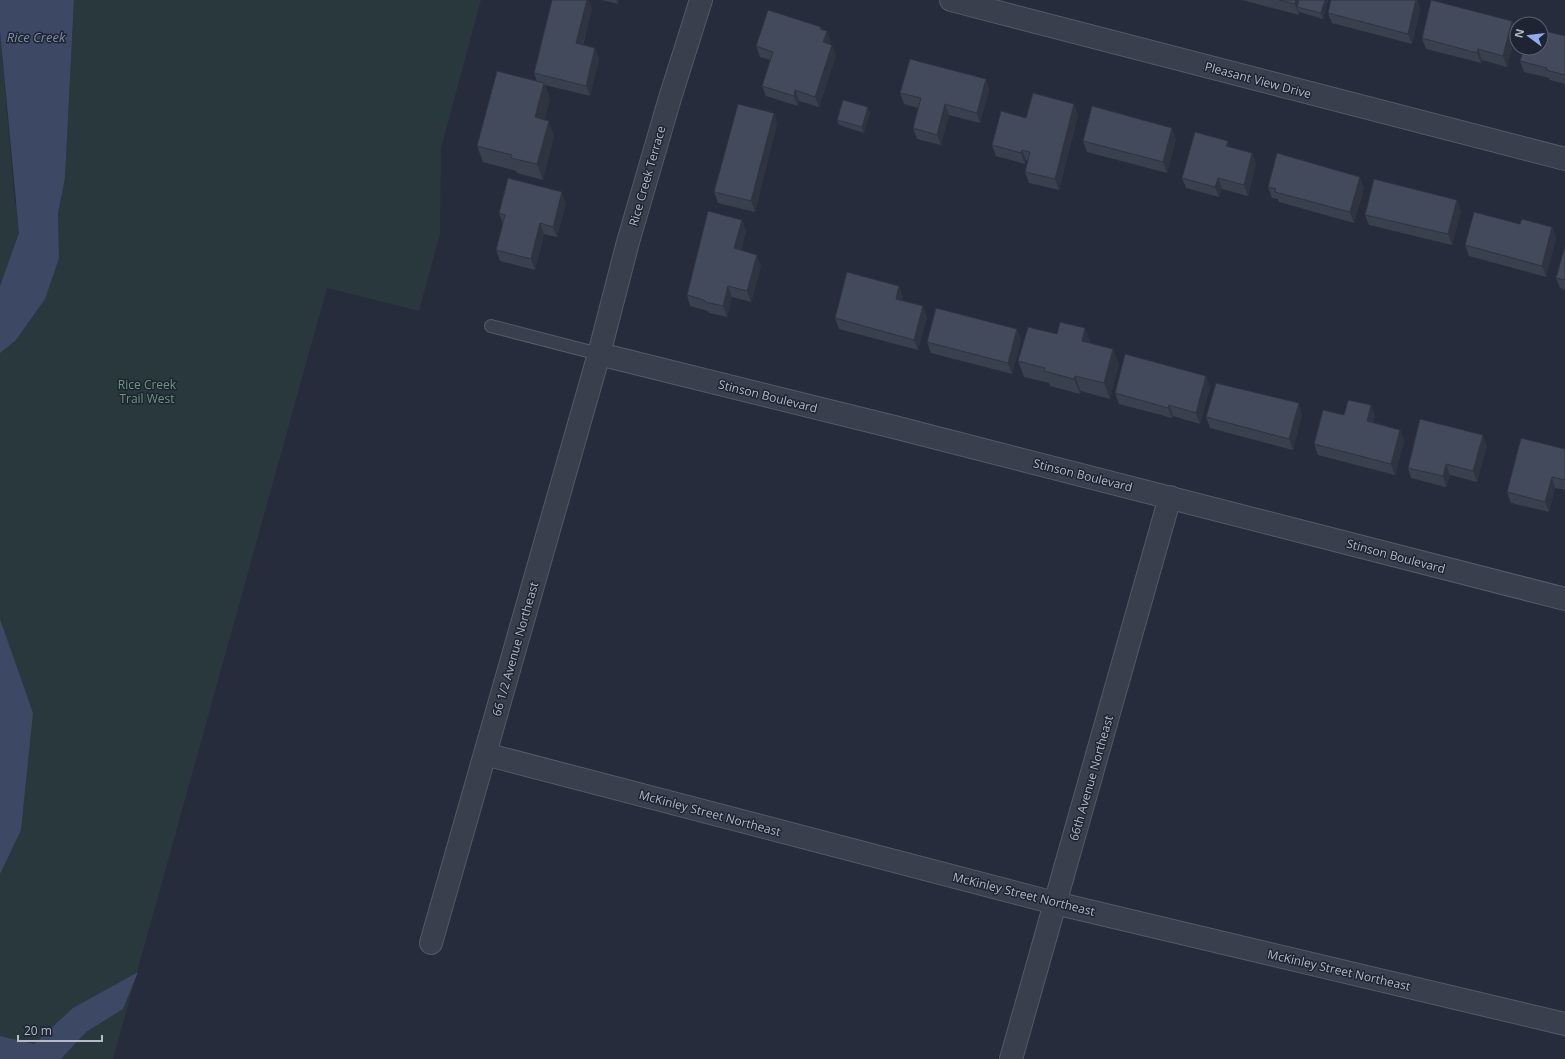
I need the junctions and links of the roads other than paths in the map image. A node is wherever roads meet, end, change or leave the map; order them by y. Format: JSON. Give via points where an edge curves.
{"nodes":[{"id":1,"x":701,"y":0,"type":"edge"},
{"id":2,"x":952,"y":0,"type":"edge"},
{"id":3,"x":1565,"y":159,"type":"edge"},
{"id":4,"x":491,"y":326,"type":"dead end"},
{"id":5,"x":599,"y":354,"type":"junction"},
{"id":6,"x":1170,"y":497,"type":"junction"},
{"id":7,"x":1565,"y":600,"type":"edge"},
{"id":8,"x":486,"y":754,"type":"junction"},
{"id":9,"x":1056,"y":903,"type":"junction"},
{"id":10,"x":431,"y":943,"type":"dead end"},
{"id":11,"x":1565,"y":1024,"type":"edge"},
{"id":12,"x":1011,"y":1059,"type":"edge"}],
"edges":[{"from":1,"to":5,"type":"street","name":"Rice Creek Terrace","via":[[628,242]]},
{"from":2,"to":3,"type":"street","name":"Pleasant View Drive"},
{"from":4,"to":5,"type":"lane"},
{"from":5,"to":6,"type":"street","name":"Stinson Boulevard"},
{"from":5,"to":8,"type":"street","name":"66 1/2 Avenue Northeast"},
{"from":6,"to":7,"type":"street","name":"Stinson Boulevard"},
{"from":6,"to":9,"type":"street","name":"66th Avenue Northeast"},
{"from":8,"to":9,"type":"street","name":"McKinley Street Northeast"},
{"from":8,"to":10,"type":"street","name":"66 1/2 Avenue Northeast"},
{"from":9,"to":11,"type":"street","name":"McKinley Street Northeast"},
{"from":9,"to":12,"type":"street","name":"66th Avenue Northeast"}]}
